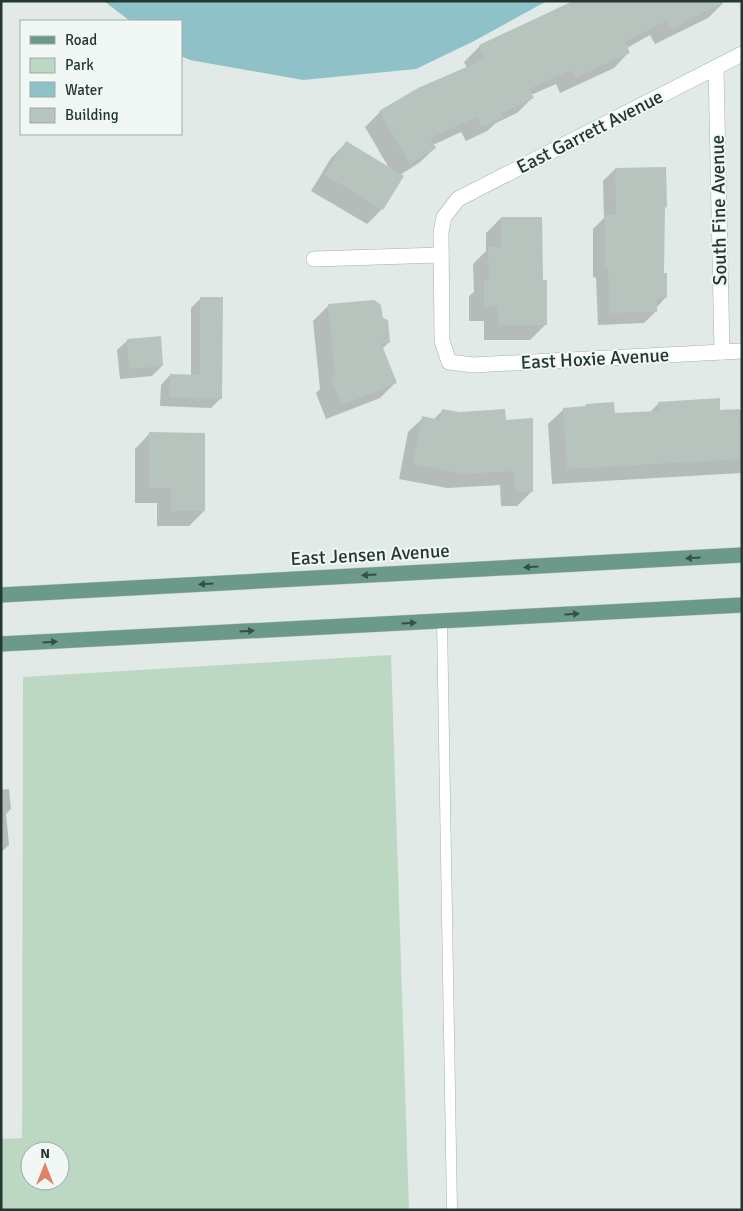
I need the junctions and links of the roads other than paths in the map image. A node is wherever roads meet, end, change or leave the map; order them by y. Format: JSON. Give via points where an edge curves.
{"nodes":[{"id":1,"x":742,"y":54,"type":"edge"},
{"id":2,"x":716,"y":68,"type":"junction"},
{"id":3,"x":441,"y":255,"type":"junction"},
{"id":4,"x":314,"y":259,"type":"dead end"},
{"id":5,"x":742,"y":351,"type":"edge"},
{"id":6,"x":722,"y":352,"type":"junction"},
{"id":7,"x":742,"y":555,"type":"edge"},
{"id":8,"x":1,"y":595,"type":"edge"},
{"id":9,"x":742,"y":604,"type":"edge"},
{"id":10,"x":442,"y":621,"type":"junction"},
{"id":11,"x":1,"y":644,"type":"edge"},
{"id":12,"x":452,"y":1210,"type":"edge"}],
"edges":[{"from":1,"to":2,"type":"street","name":"East Garrett Avenue"},
{"from":2,"to":3,"type":"street","name":"East Garrett Avenue","via":[[458,199],[444,217]]},
{"from":2,"to":6,"type":"street","name":"South Fine Avenue"},
{"from":3,"to":4,"type":"street"},
{"from":3,"to":6,"type":"street","name":"East Hoxie Avenue","via":[[442,341],[449,362],[473,365]]},
{"from":5,"to":6,"type":"street","name":"East Hoxie Avenue"},
{"from":7,"to":8,"type":"main road","name":"East Jensen Avenue","one_way":true},
{"from":10,"to":9,"type":"main road","one_way":true},
{"from":11,"to":10,"type":"main road","one_way":true},
{"from":10,"to":12,"type":"lane"}]}
